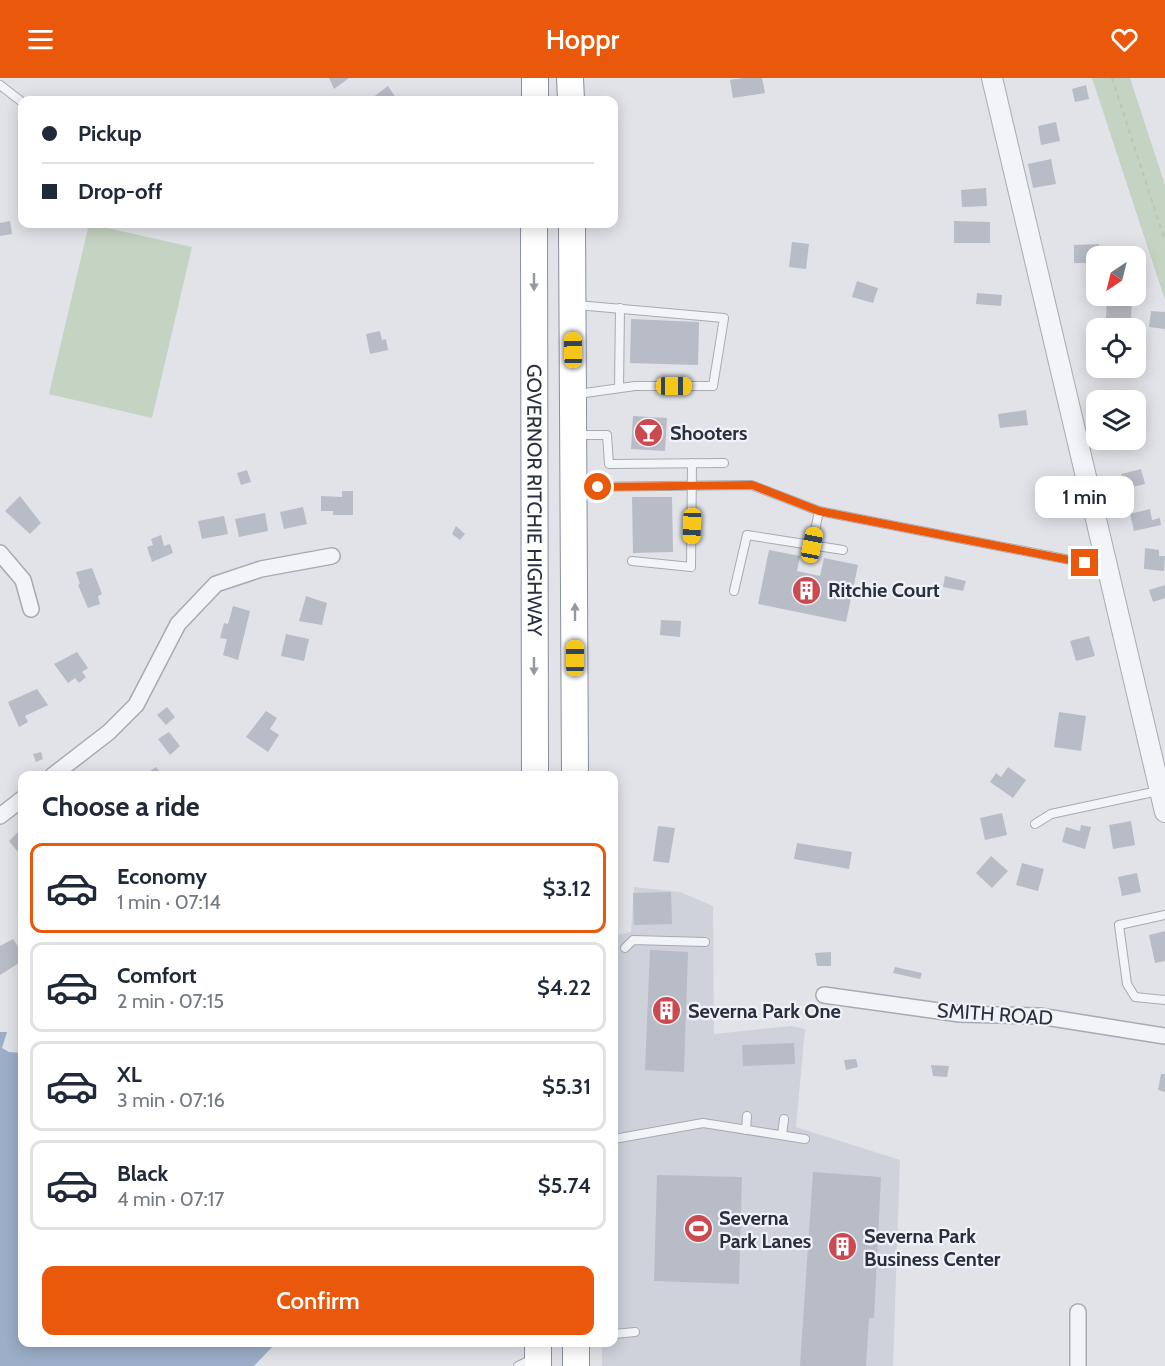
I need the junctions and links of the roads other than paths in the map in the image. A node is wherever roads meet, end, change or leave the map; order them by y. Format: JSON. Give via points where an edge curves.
{"nodes":[{"id":1,"x":535,"y":78,"type":"edge"},
{"id":2,"x":570,"y":78,"type":"edge"},
{"id":3,"x":992,"y":78,"type":"edge"},
{"id":4,"x":0,"y":85,"type":"edge"},
{"id":5,"x":535,"y":96,"type":"edge"},
{"id":6,"x":571,"y":96,"type":"edge"},
{"id":7,"x":18,"y":99,"type":"edge"},
{"id":8,"x":534,"y":228,"type":"edge"},
{"id":9,"x":572,"y":228,"type":"edge"},
{"id":10,"x":572,"y":305,"type":"junction"},
{"id":11,"x":620,"y":308,"type":"junction"},
{"id":12,"x":619,"y":388,"type":"junction"},
{"id":13,"x":573,"y":394,"type":"junction"},
{"id":14,"x":574,"y":435,"type":"junction"},
{"id":15,"x":692,"y":463,"type":"junction"},
{"id":16,"x":724,"y":463,"type":"dead end"},
{"id":17,"x":693,"y":485,"type":"junction"},
{"id":18,"x":574,"y":487,"type":"junction"},
{"id":19,"x":819,"y":511,"type":"junction"},
{"id":20,"x":812,"y":545,"type":"junction"},
{"id":21,"x":843,"y":550,"type":"dead end"},
{"id":22,"x":0,"y":553,"type":"edge"},
{"id":23,"x":332,"y":556,"type":"dead end"},
{"id":24,"x":632,"y":561,"type":"dead end"},
{"id":25,"x":1107,"y":568,"type":"junction"},
{"id":26,"x":734,"y":591,"type":"dead end"},
{"id":27,"x":31,"y":609,"type":"dead end"},
{"id":28,"x":58,"y":771,"type":"edge"},
{"id":29,"x":535,"y":771,"type":"edge"},
{"id":30,"x":575,"y":771,"type":"edge"},
{"id":31,"x":1160,"y":791,"type":"junction"},
{"id":32,"x":18,"y":802,"type":"edge"},
{"id":33,"x":1165,"y":812,"type":"edge"},
{"id":34,"x":0,"y":816,"type":"edge"},
{"id":35,"x":1035,"y":824,"type":"dead end"},
{"id":36,"x":1165,"y":915,"type":"edge"},
{"id":37,"x":705,"y":942,"type":"dead end"},
{"id":38,"x":626,"y":948,"type":"dead end"},
{"id":39,"x":824,"y":994,"type":"dead end"},
{"id":40,"x":1165,"y":1000,"type":"edge"},
{"id":41,"x":1165,"y":1036,"type":"edge"},
{"id":42,"x":747,"y":1116,"type":"dead end"},
{"id":43,"x":784,"y":1119,"type":"dead end"},
{"id":44,"x":746,"y":1130,"type":"junction"},
{"id":45,"x":782,"y":1135,"type":"junction"},
{"id":46,"x":618,"y":1138,"type":"edge"},
{"id":47,"x":805,"y":1139,"type":"dead end"},
{"id":48,"x":1078,"y":1312,"type":"dead end"},
{"id":49,"x":635,"y":1332,"type":"dead end"},
{"id":50,"x":618,"y":1334,"type":"edge"},
{"id":51,"x":576,"y":1347,"type":"edge"},
{"id":52,"x":576,"y":1366,"type":"edge"},
{"id":53,"x":1078,"y":1366,"type":"edge"}],
"edges":[{"from":1,"to":5,"type":"highway"},
{"from":2,"to":6,"type":"highway"},
{"from":3,"to":25,"type":"street"},
{"from":4,"to":7,"type":"lane"},
{"from":8,"to":29,"type":"highway","name":"GOVERNOR RITCHIE HIGHWAY","one_way":true},
{"from":9,"to":10,"type":"highway","name":"GOVERNOR RITCHIE HIGHWAY"},
{"from":10,"to":11,"type":"lane"},
{"from":10,"to":13,"type":"highway","name":"GOVERNOR RITCHIE HIGHWAY"},
{"from":11,"to":12,"type":"lane"},
{"from":11,"to":12,"type":"lane","via":[[724,318],[713,386]]},
{"from":12,"to":13,"type":"lane"},
{"from":13,"to":14,"type":"highway","name":"GOVERNOR RITCHIE HIGHWAY"},
{"from":14,"to":15,"type":"lane","via":[[607,435],[609,464]]},
{"from":14,"to":18,"type":"highway","name":"GOVERNOR RITCHIE HIGHWAY"},
{"from":15,"to":16,"type":"lane"},
{"from":15,"to":17,"type":"lane"},
{"from":17,"to":18,"type":"lane"},
{"from":17,"to":19,"type":"lane","via":[[752,485]]},
{"from":17,"to":24,"type":"lane","via":[[691,567]]},
{"from":30,"to":18,"type":"highway","name":"GOVERNOR RITCHIE HIGHWAY","one_way":true},
{"from":19,"to":20,"type":"lane"},
{"from":19,"to":25,"type":"lane"},
{"from":20,"to":21,"type":"lane"},
{"from":20,"to":26,"type":"lane","via":[[747,535]]},
{"from":22,"to":27,"type":"street","via":[[23,580]]},
{"from":23,"to":28,"type":"street","via":[[261,569],[216,584],[178,624],[136,705],[109,732]]},
{"from":25,"to":31,"type":"street"},
{"from":31,"to":33,"type":"street"},
{"from":31,"to":35,"type":"lane","via":[[1051,814]]},
{"from":32,"to":34,"type":"street"},
{"from":36,"to":40,"type":"lane","via":[[1119,925],[1127,984],[1136,997]]},
{"from":37,"to":38,"type":"lane","via":[[633,940]]},
{"from":39,"to":41,"type":"street","name":"SMITH ROAD","via":[[960,1014],[1039,1016]]},
{"from":42,"to":44,"type":"lane"},
{"from":43,"to":45,"type":"lane"},
{"from":44,"to":45,"type":"lane"},
{"from":44,"to":46,"type":"lane","via":[[703,1123]]},
{"from":45,"to":47,"type":"lane"},
{"from":48,"to":53,"type":"street"},
{"from":49,"to":50,"type":"lane"},
{"from":51,"to":52,"type":"highway"}]}
